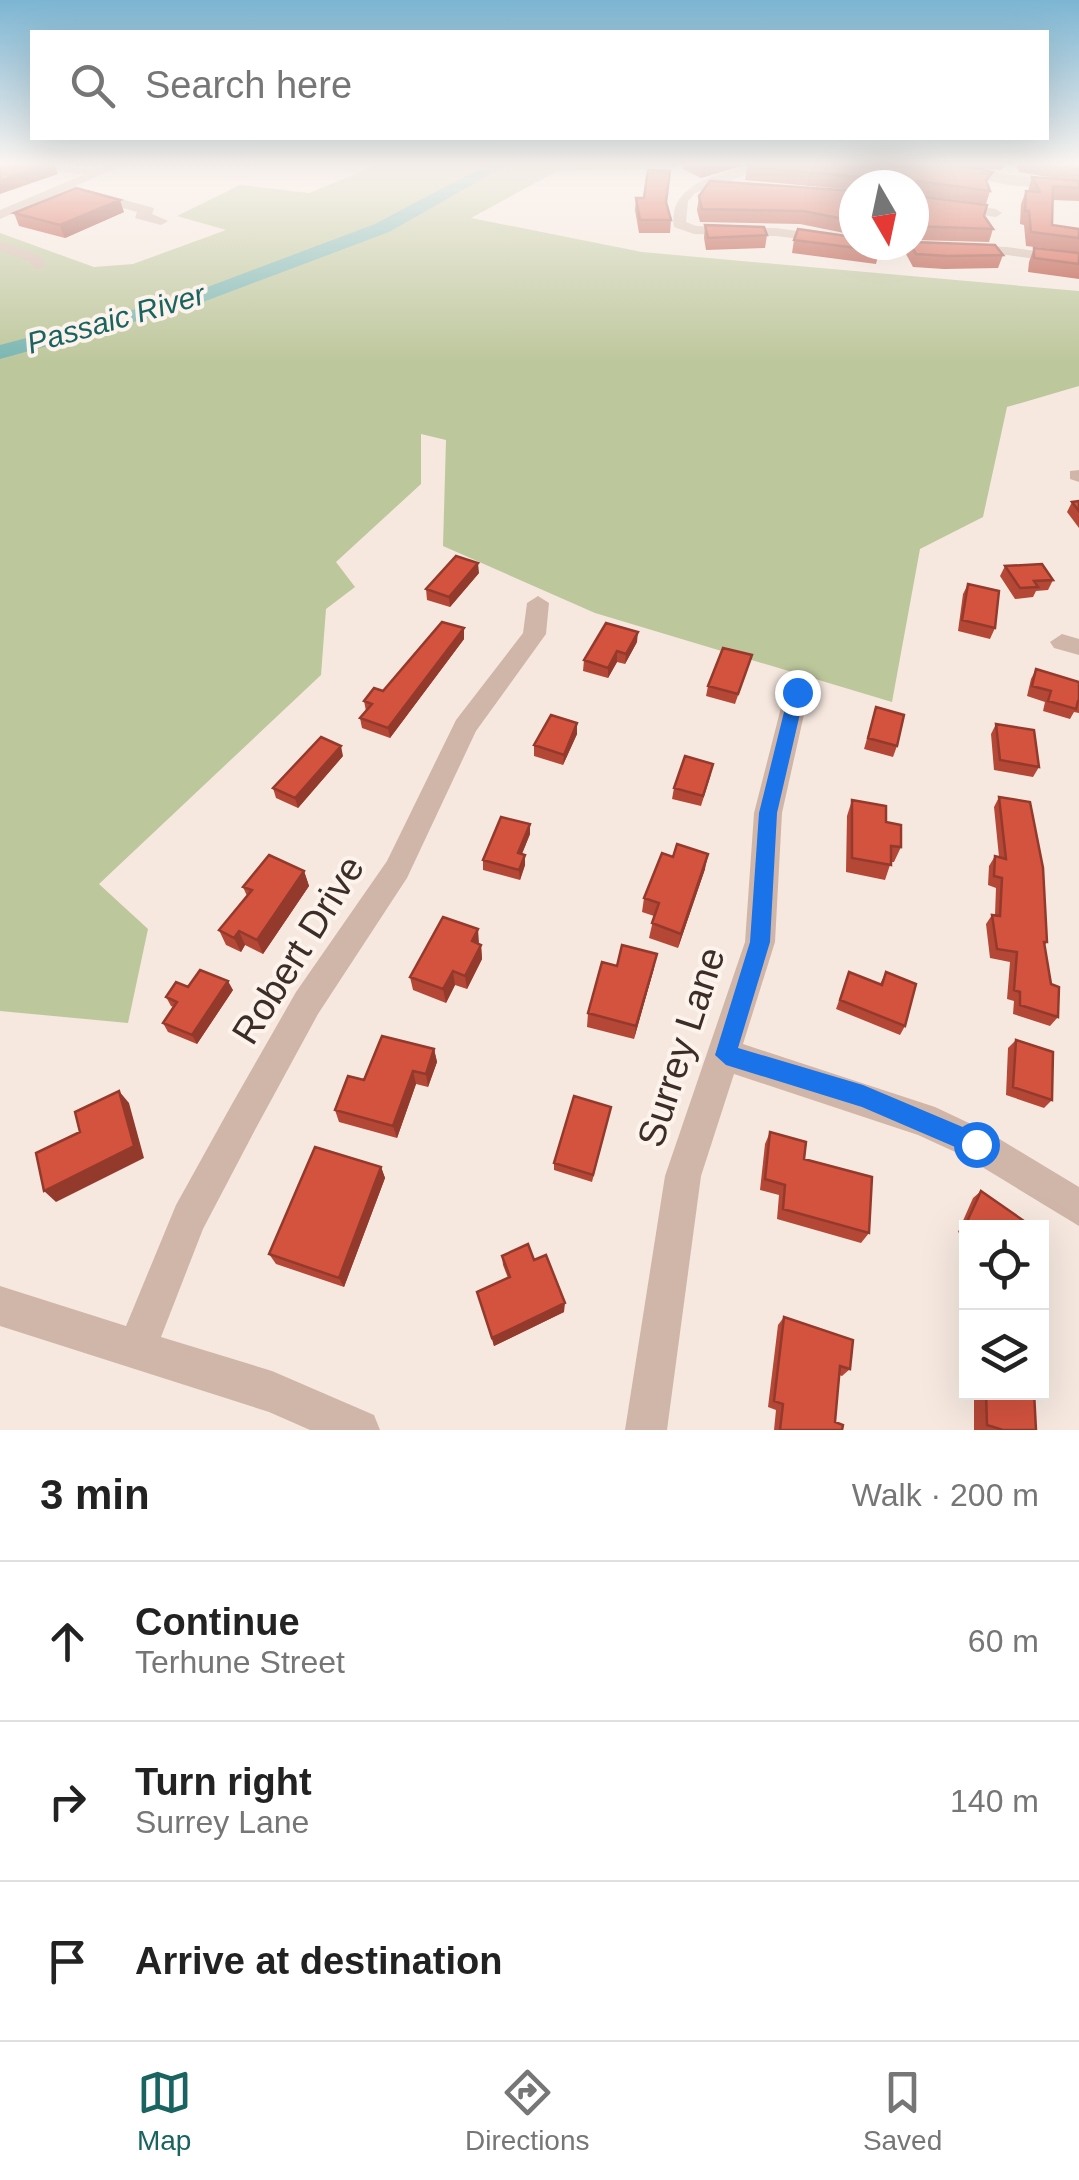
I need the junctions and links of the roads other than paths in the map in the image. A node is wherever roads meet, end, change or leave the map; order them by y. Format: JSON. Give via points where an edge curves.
{"nodes":[{"id":1,"x":725,"y":229,"type":"edge"},
{"id":2,"x":1001,"y":229,"type":"edge"},
{"id":3,"x":839,"y":241,"type":"edge"},
{"id":4,"x":0,"y":246,"type":"edge"},
{"id":5,"x":929,"y":248,"type":"edge"},
{"id":6,"x":1007,"y":251,"type":"junction"},
{"id":7,"x":1079,"y":261,"type":"edge"},
{"id":8,"x":40,"y":266,"type":"dead end"},
{"id":9,"x":538,"y":603,"type":"dead end"},
{"id":10,"x":797,"y":692,"type":"dead end"},
{"id":11,"x":726,"y":1055,"type":"junction"},
{"id":12,"x":1079,"y":1208,"type":"edge"},
{"id":13,"x":0,"y":1306,"type":"edge"},
{"id":14,"x":137,"y":1348,"type":"junction"},
{"id":15,"x":360,"y":1430,"type":"edge"},
{"id":16,"x":646,"y":1430,"type":"edge"}],
"edges":[{"from":1,"to":3,"type":"street"},
{"from":2,"to":6,"type":"street"},
{"from":4,"to":8,"type":"street"},
{"from":5,"to":6,"type":"street"},
{"from":6,"to":7,"type":"street"},
{"from":9,"to":14,"type":"street","name":"Robert Drive","via":[[534,634],[464,727],[398,868],[307,1003],[189,1218]]},
{"from":10,"to":11,"type":"street","name":"Surrey Lane","via":[[768,813],[760,942]]},
{"from":11,"to":12,"type":"street","via":[[923,1120],[976,1144]]},
{"from":11,"to":16,"type":"street","name":"Surrey Lane","via":[[683,1176]]},
{"from":13,"to":14,"type":"street"},
{"from":14,"to":15,"type":"street","via":[[272,1392]]}]}
